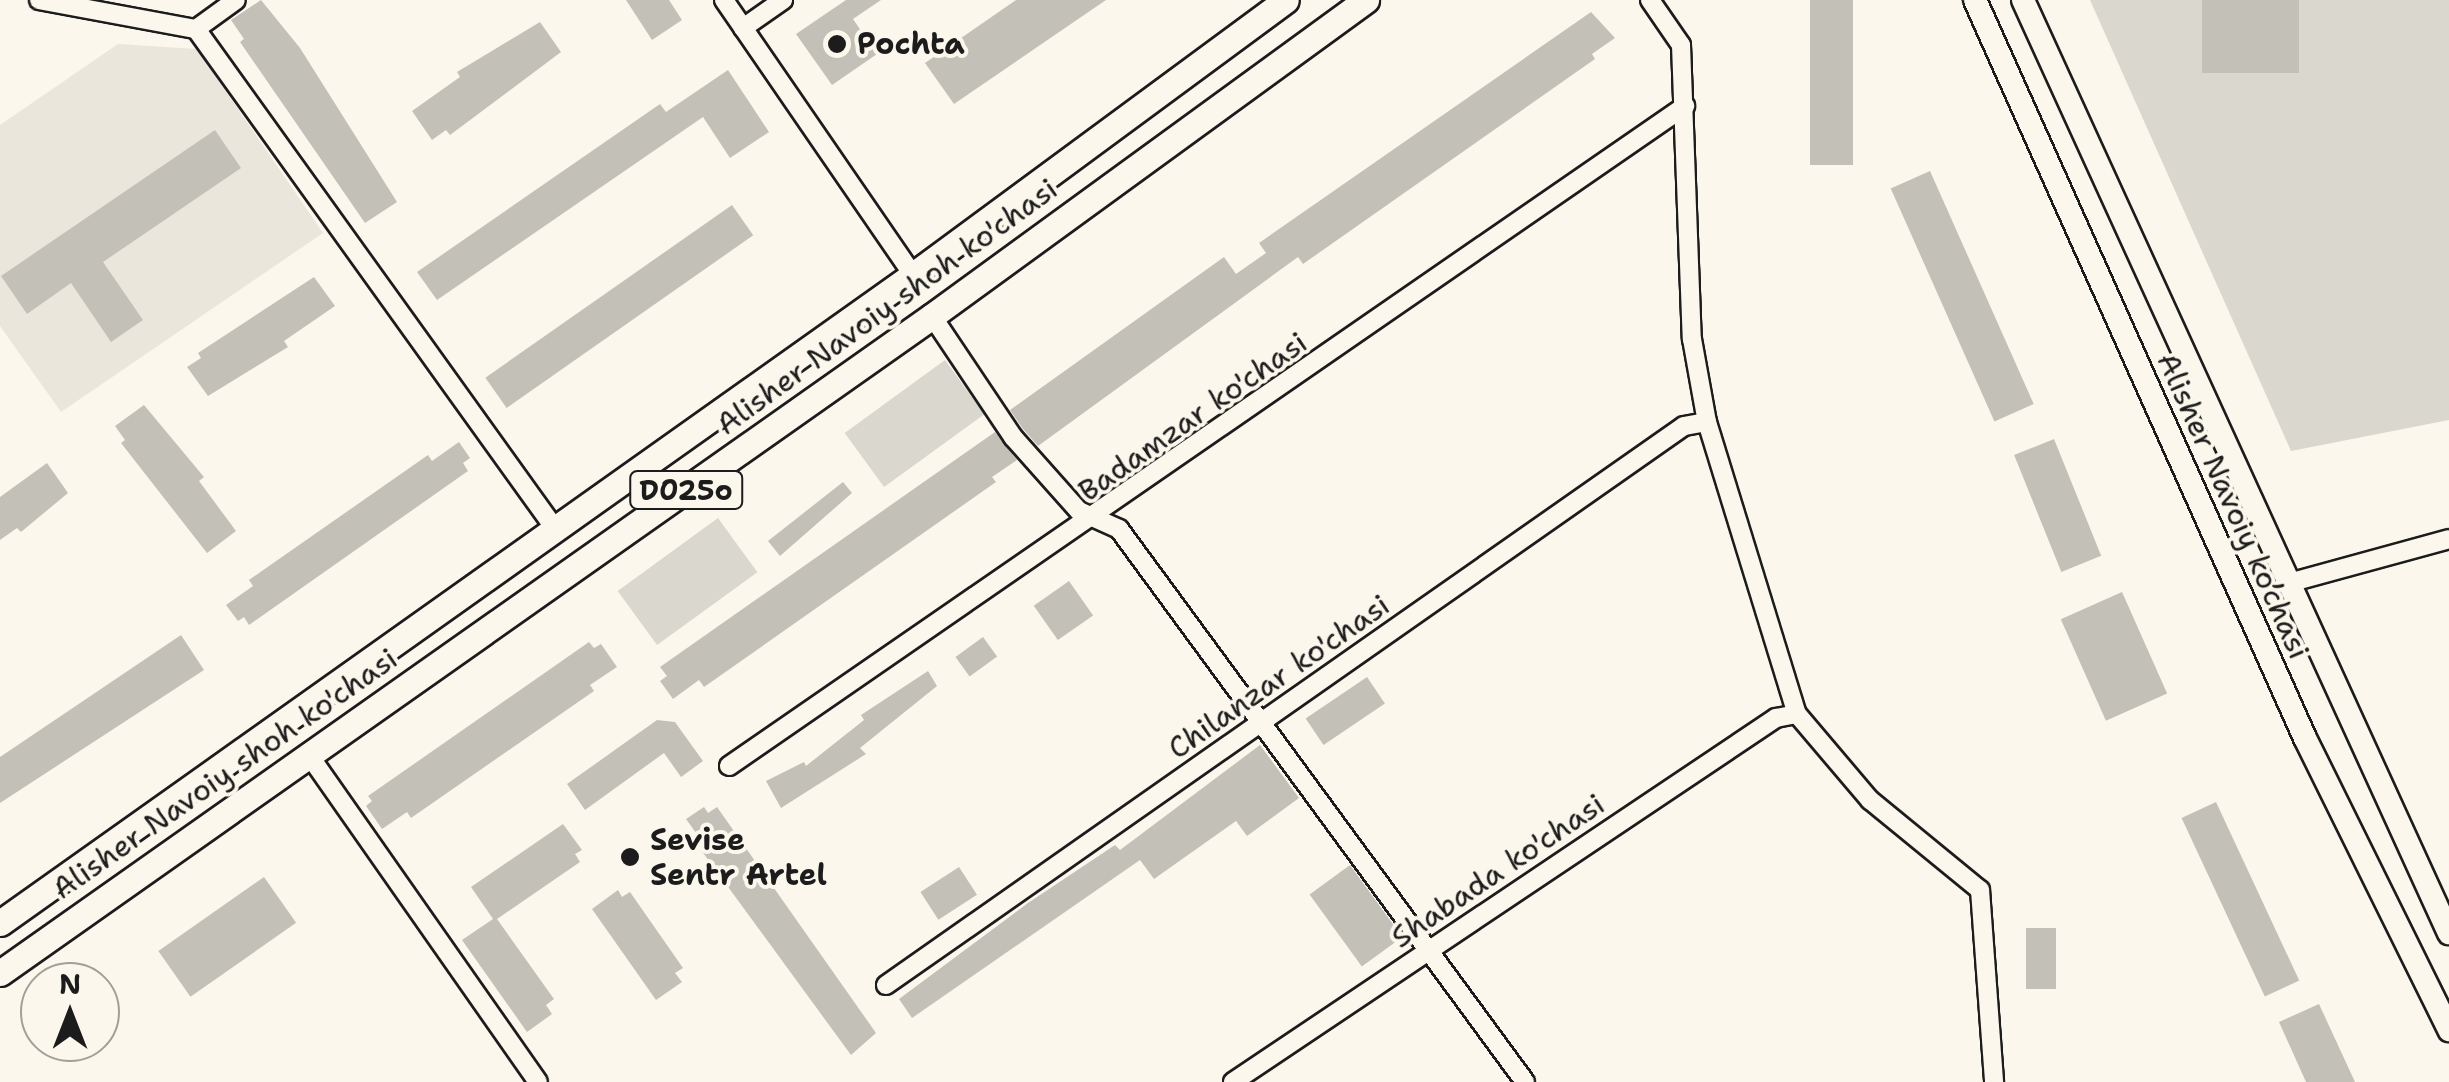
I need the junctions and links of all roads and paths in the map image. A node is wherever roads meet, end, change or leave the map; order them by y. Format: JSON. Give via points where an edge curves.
{"nodes":[{"id":1,"x":38,"y":0,"type":"edge"},
{"id":2,"x":236,"y":0,"type":"edge"},
{"id":3,"x":724,"y":0,"type":"edge"},
{"id":4,"x":783,"y":0,"type":"edge"},
{"id":5,"x":1286,"y":0,"type":"edge"},
{"id":6,"x":1366,"y":0,"type":"edge"},
{"id":7,"x":1650,"y":0,"type":"edge"},
{"id":8,"x":1975,"y":0,"type":"edge"},
{"id":9,"x":2023,"y":0,"type":"edge"},
{"id":10,"x":743,"y":28,"type":"junction"},
{"id":11,"x":196,"y":29,"type":"junction"},
{"id":12,"x":2062,"y":87,"type":"junction"},
{"id":13,"x":1685,"y":106,"type":"junction"},
{"id":14,"x":2022,"y":107,"type":"junction"},
{"id":15,"x":913,"y":275,"type":"junction"},
{"id":16,"x":932,"y":316,"type":"junction"},
{"id":17,"x":1707,"y":422,"type":"junction"},
{"id":18,"x":1096,"y":518,"type":"junction"},
{"id":19,"x":553,"y":526,"type":"junction"},
{"id":20,"x":2449,"y":539,"type":"edge"},
{"id":21,"x":2270,"y":549,"type":"junction"},
{"id":22,"x":2228,"y":568,"type":"junction"},
{"id":23,"x":2285,"y":584,"type":"junction"},
{"id":24,"x":1797,"y":714,"type":"junction"},
{"id":25,"x":1263,"y":721,"type":"junction"},
{"id":26,"x":309,"y":755,"type":"junction"},
{"id":27,"x":728,"y":766,"type":"dead end"},
{"id":28,"x":0,"y":923,"type":"edge"},
{"id":29,"x":2449,"y":933,"type":"edge"},
{"id":30,"x":1430,"y":950,"type":"junction"},
{"id":31,"x":3,"y":964,"type":"edge"},
{"id":32,"x":886,"y":986,"type":"dead end"},
{"id":33,"x":2449,"y":1030,"type":"edge"},
{"id":34,"x":538,"y":1082,"type":"edge"},
{"id":35,"x":1233,"y":1082,"type":"edge"},
{"id":36,"x":1525,"y":1082,"type":"edge"},
{"id":37,"x":1994,"y":1082,"type":"edge"}],
"edges":[{"from":1,"to":11,"type":"street"},
{"from":2,"to":11,"type":"street"},
{"from":3,"to":10,"type":"street"},
{"from":4,"to":10,"type":"street"},
{"from":5,"to":15,"type":"main road","name":"Alisher Navoiy shoh ko'chasi","number":"D025o"},
{"from":6,"to":16,"type":"main road","name":"Alisher Navoiy shoh ko'chasi","number":"D025o"},
{"from":7,"to":13,"type":"street","via":[[1681,45]]},
{"from":8,"to":14,"type":"main road","name":"Alisher Navoiy ko’chasi"},
{"from":9,"to":12,"type":"main road","name":"Alisher Navoiy ko’chasi"},
{"from":10,"to":15,"type":"street"},
{"from":11,"to":19,"type":"street"},
{"from":12,"to":14,"type":"main road"},
{"from":12,"to":21,"type":"main road","name":"Alisher Navoiy ko’chasi"},
{"from":13,"to":17,"type":"street","via":[[1692,339]]},
{"from":13,"to":18,"type":"street","name":"Badamzar ko'chasi"},
{"from":14,"to":22,"type":"main road","name":"Alisher Navoiy ko’chasi"},
{"from":15,"to":19,"type":"main road","name":"Alisher Navoiy shoh ko'chasi","number":"D025o"},
{"from":16,"to":18,"type":"street","via":[[1013,437],[1079,511]]},
{"from":16,"to":26,"type":"main road","name":"Alisher Navoiy shoh ko'chasi","number":"D025o"},
{"from":17,"to":24,"type":"street"},
{"from":17,"to":25,"type":"street","name":"Chilanzar ko'chasi","via":[[1684,426]]},
{"from":18,"to":25,"type":"street","via":[[1119,528]]},
{"from":18,"to":27,"type":"street","name":"Badamzar ko'chasi"},
{"from":19,"to":28,"type":"main road","name":"Alisher Navoiy shoh ko'chasi","number":"D025o"},
{"from":20,"to":23,"type":"street"},
{"from":21,"to":22,"type":"main road"},
{"from":21,"to":23,"type":"main road","name":"Alisher Navoiy ko’chasi"},
{"from":22,"to":33,"type":"main road","name":"Alisher Navoiy ko’chasi"},
{"from":23,"to":29,"type":"main road","name":"Alisher Navoiy ko’chasi"},
{"from":24,"to":30,"type":"street","name":"Shabada ko'chasi","via":[[1776,718]]},
{"from":24,"to":37,"type":"street","via":[[1870,800],[1980,890]]},
{"from":25,"to":30,"type":"street"},
{"from":25,"to":32,"type":"street","name":"Chilanzar ko'chasi"},
{"from":26,"to":31,"type":"main road","name":"Alisher Navoiy shoh ko'chasi","number":"D025o"},
{"from":26,"to":34,"type":"street"},
{"from":30,"to":35,"type":"street","name":"Shabada ko'chasi"},
{"from":30,"to":36,"type":"street"}]}
